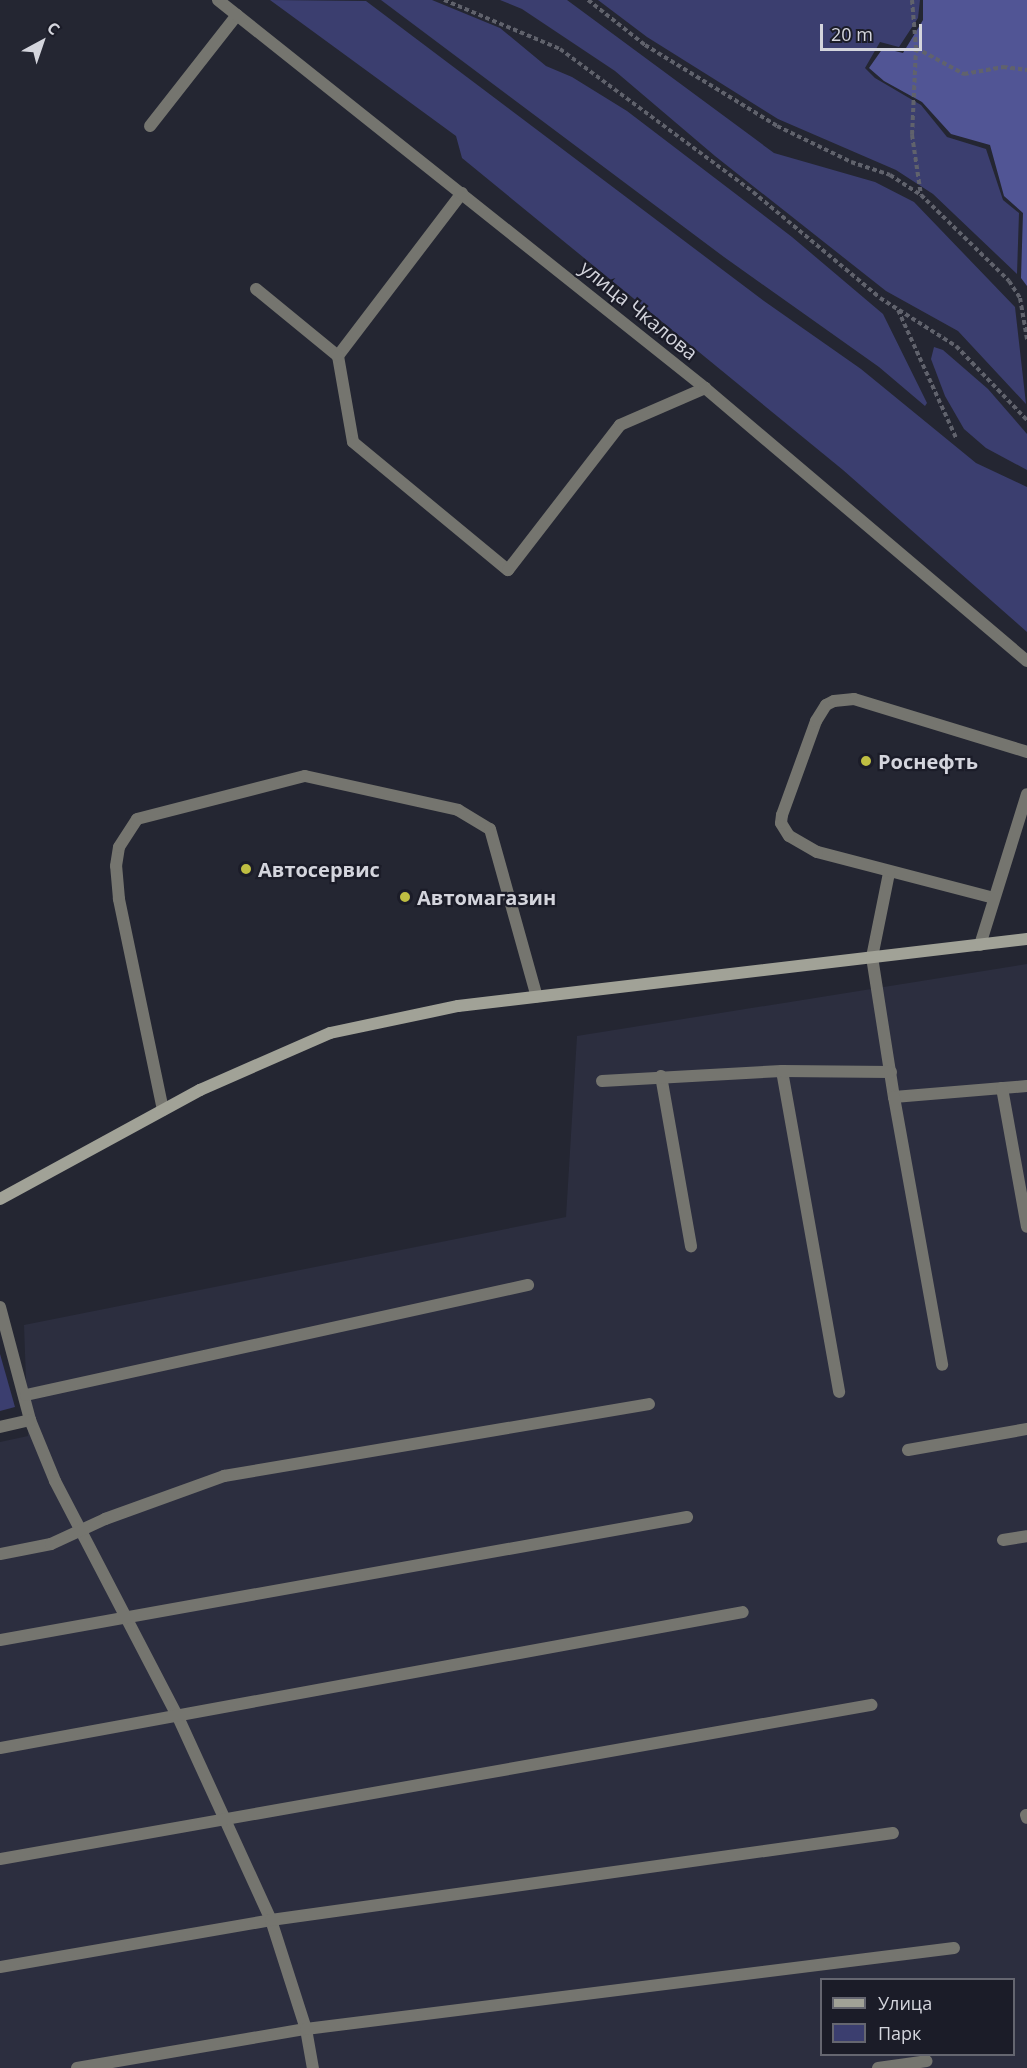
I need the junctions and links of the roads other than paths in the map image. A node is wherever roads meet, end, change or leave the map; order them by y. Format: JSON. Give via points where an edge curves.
{"nodes":[{"id":1,"x":218,"y":0,"type":"edge"},
{"id":2,"x":237,"y":15,"type":"junction"},
{"id":3,"x":150,"y":126,"type":"dead end"},
{"id":4,"x":462,"y":192,"type":"junction"},
{"id":5,"x":256,"y":289,"type":"dead end"},
{"id":6,"x":338,"y":356,"type":"junction"},
{"id":7,"x":705,"y":388,"type":"junction"},
{"id":8,"x":1027,"y":662,"type":"edge"},
{"id":9,"x":1027,"y":752,"type":"edge"},
{"id":10,"x":1027,"y":794,"type":"edge"},
{"id":11,"x":889,"y":873,"type":"junction"},
{"id":12,"x":994,"y":898,"type":"junction"},
{"id":13,"x":1027,"y":939,"type":"edge"},
{"id":14,"x":980,"y":945,"type":"junction"},
{"id":15,"x":872,"y":957,"type":"junction"},
{"id":16,"x":537,"y":997,"type":"junction"},
{"id":17,"x":782,"y":1071,"type":"junction"},
{"id":18,"x":891,"y":1072,"type":"junction"},
{"id":19,"x":661,"y":1077,"type":"junction"},
{"id":20,"x":602,"y":1081,"type":"dead end"},
{"id":21,"x":1027,"y":1086,"type":"edge"},
{"id":22,"x":1002,"y":1088,"type":"junction"},
{"id":23,"x":894,"y":1097,"type":"junction"},
{"id":24,"x":163,"y":1110,"type":"junction"},
{"id":25,"x":0,"y":1199,"type":"edge"},
{"id":26,"x":1027,"y":1227,"type":"edge"},
{"id":27,"x":691,"y":1246,"type":"dead end"},
{"id":28,"x":528,"y":1285,"type":"dead end"},
{"id":29,"x":0,"y":1307,"type":"edge"},
{"id":30,"x":942,"y":1365,"type":"dead end"},
{"id":31,"x":839,"y":1392,"type":"dead end"},
{"id":32,"x":26,"y":1395,"type":"junction"},
{"id":33,"x":649,"y":1404,"type":"dead end"},
{"id":34,"x":30,"y":1420,"type":"junction"},
{"id":35,"x":0,"y":1427,"type":"edge"},
{"id":36,"x":1027,"y":1429,"type":"edge"},
{"id":37,"x":908,"y":1450,"type":"dead end"},
{"id":38,"x":687,"y":1517,"type":"dead end"},
{"id":39,"x":82,"y":1529,"type":"junction"},
{"id":40,"x":1027,"y":1536,"type":"edge"},
{"id":41,"x":1003,"y":1540,"type":"dead end"},
{"id":42,"x":0,"y":1554,"type":"edge"},
{"id":43,"x":743,"y":1612,"type":"dead end"},
{"id":44,"x":125,"y":1615,"type":"junction"},
{"id":45,"x":0,"y":1640,"type":"edge"},
{"id":46,"x":872,"y":1706,"type":"dead end"},
{"id":47,"x":178,"y":1717,"type":"junction"},
{"id":48,"x":0,"y":1748,"type":"edge"},
{"id":49,"x":224,"y":1817,"type":"junction"},
{"id":50,"x":893,"y":1833,"type":"dead end"},
{"id":51,"x":0,"y":1859,"type":"edge"},
{"id":52,"x":272,"y":1920,"type":"junction"},
{"id":53,"x":954,"y":1948,"type":"dead end"},
{"id":54,"x":0,"y":1967,"type":"edge"},
{"id":55,"x":306,"y":2029,"type":"junction"},
{"id":56,"x":927,"y":2061,"type":"dead end"},
{"id":57,"x":77,"y":2068,"type":"edge"},
{"id":58,"x":313,"y":2068,"type":"edge"},
{"id":59,"x":878,"y":2068,"type":"edge"}],
"edges":[{"from":1,"to":2,"type":"street","name":"улица Чкалова"},
{"from":2,"to":3,"type":"street"},
{"from":2,"to":4,"type":"street","name":"улица Чкалова"},
{"from":4,"to":6,"type":"street"},
{"from":4,"to":7,"type":"street","name":"улица Чкалова"},
{"from":5,"to":6,"type":"street"},
{"from":6,"to":7,"type":"street","via":[[353,442],[508,570],[620,425]]},
{"from":7,"to":8,"type":"street","name":"улица Чкалова"},
{"from":9,"to":11,"type":"street","via":[[854,699],[826,705],[811,733],[782,815],[783,830],[811,850]]},
{"from":10,"to":12,"type":"street"},
{"from":11,"to":12,"type":"street"},
{"from":11,"to":15,"type":"street"},
{"from":12,"to":14,"type":"street"},
{"from":13,"to":14,"type":"main road"},
{"from":14,"to":15,"type":"main road"},
{"from":15,"to":16,"type":"main road"},
{"from":15,"to":18,"type":"street"},
{"from":16,"to":24,"type":"main road","via":[[458,1006],[330,1033]]},
{"from":16,"to":24,"type":"street","via":[[490,830],[458,810],[305,776],[137,819],[119,848],[116,866],[119,899]]},
{"from":17,"to":18,"type":"street"},
{"from":17,"to":19,"type":"street"},
{"from":17,"to":31,"type":"street"},
{"from":18,"to":23,"type":"street"},
{"from":19,"to":20,"type":"street"},
{"from":19,"to":27,"type":"street"},
{"from":21,"to":22,"type":"street"},
{"from":22,"to":23,"type":"street"},
{"from":22,"to":26,"type":"street"},
{"from":23,"to":30,"type":"street"},
{"from":24,"to":25,"type":"main road"},
{"from":28,"to":32,"type":"street"},
{"from":29,"to":32,"type":"street"},
{"from":32,"to":34,"type":"street"},
{"from":33,"to":39,"type":"street","via":[[224,1476]]},
{"from":34,"to":35,"type":"street"},
{"from":34,"to":39,"type":"street","via":[[55,1481]]},
{"from":36,"to":37,"type":"street"},
{"from":38,"to":44,"type":"street"},
{"from":39,"to":42,"type":"street","via":[[51,1544]]},
{"from":39,"to":44,"type":"street"},
{"from":40,"to":41,"type":"street"},
{"from":43,"to":47,"type":"street"},
{"from":44,"to":45,"type":"street"},
{"from":44,"to":47,"type":"street"},
{"from":46,"to":49,"type":"street"},
{"from":47,"to":48,"type":"street"},
{"from":47,"to":49,"type":"street"},
{"from":49,"to":51,"type":"street"},
{"from":49,"to":52,"type":"street"},
{"from":50,"to":52,"type":"street"},
{"from":52,"to":54,"type":"street"},
{"from":52,"to":55,"type":"street"},
{"from":53,"to":55,"type":"street"},
{"from":55,"to":57,"type":"street"},
{"from":55,"to":58,"type":"street"},
{"from":56,"to":59,"type":"street"}]}
